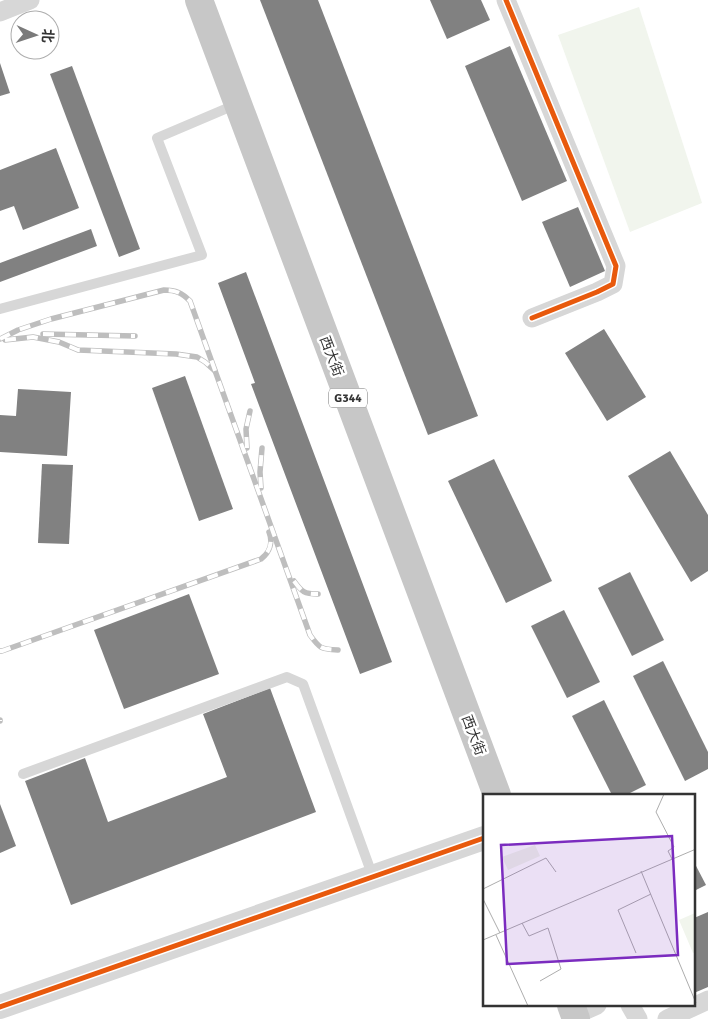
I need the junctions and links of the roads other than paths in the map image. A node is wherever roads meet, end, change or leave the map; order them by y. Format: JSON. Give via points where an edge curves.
{"nodes":[{"id":1,"x":30,"y":0,"type":"edge"},
{"id":2,"x":199,"y":0,"type":"edge"},
{"id":3,"x":506,"y":0,"type":"edge"},
{"id":4,"x":0,"y":12,"type":"edge"},
{"id":5,"x":238,"y":104,"type":"junction"},
{"id":6,"x":0,"y":309,"type":"edge"},
{"id":7,"x":532,"y":318,"type":"dead end"},
{"id":8,"x":23,"y":774,"type":"dead end"},
{"id":9,"x":497,"y":794,"type":"edge"},
{"id":10,"x":483,"y":838,"type":"edge"},
{"id":11,"x":374,"y":877,"type":"junction"},
{"id":12,"x":708,"y":1000,"type":"edge"},
{"id":13,"x":631,"y":1006,"type":"edge"},
{"id":14,"x":695,"y":1006,"type":"edge"},
{"id":15,"x":696,"y":1006,"type":"edge"},
{"id":16,"x":0,"y":1007,"type":"edge"},
{"id":17,"x":638,"y":1019,"type":"edge"},
{"id":18,"x":667,"y":1019,"type":"edge"}],
"edges":[{"from":1,"to":4,"type":"street"},
{"from":2,"to":5,"type":"highway","name":"西大街","number":"G344"},
{"from":3,"to":7,"type":"street","via":[[616,266],[613,284]]},
{"from":5,"to":6,"type":"lane","via":[[157,138],[202,255]]},
{"from":5,"to":9,"type":"highway","name":"西大街","number":"G344"},
{"from":8,"to":11,"type":"lane","via":[[287,677],[303,684]]},
{"from":10,"to":11,"type":"street"},
{"from":11,"to":16,"type":"street"},
{"from":12,"to":15,"type":"street"},
{"from":13,"to":17,"type":"street"},
{"from":14,"to":18,"type":"street"}]}
